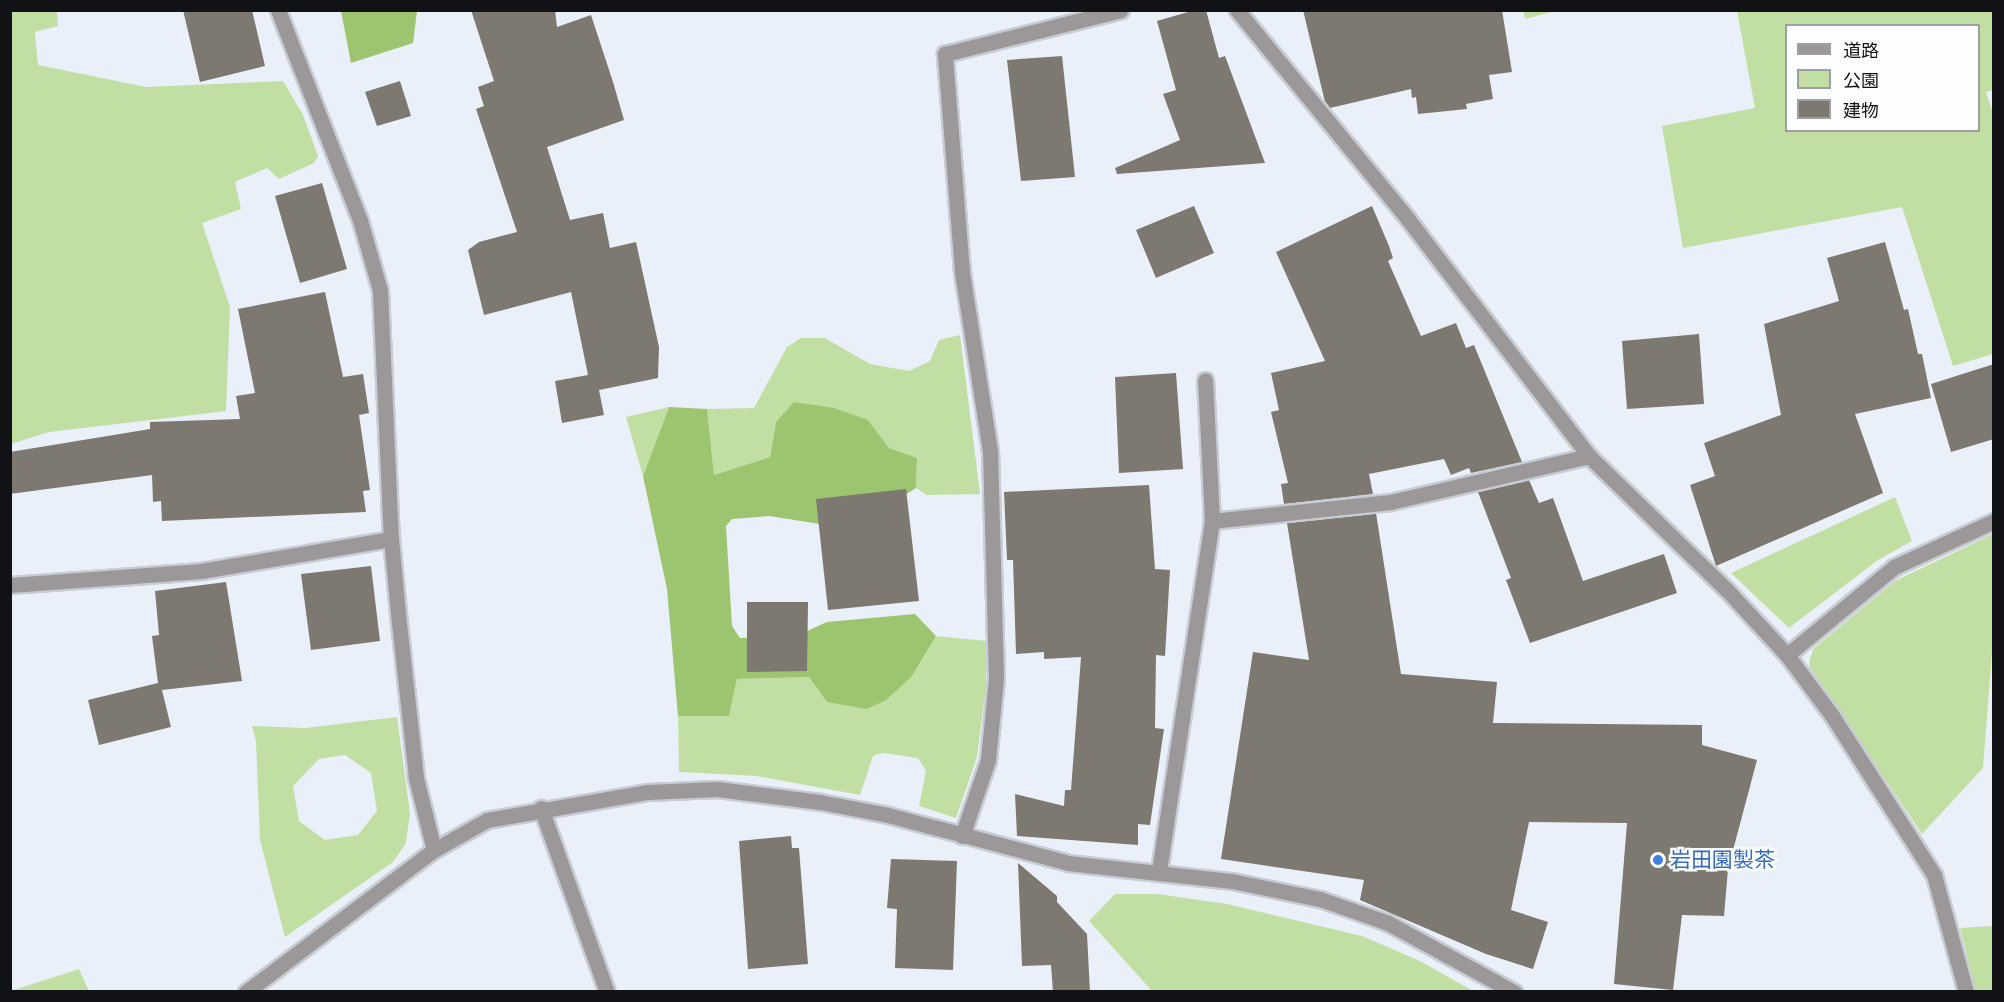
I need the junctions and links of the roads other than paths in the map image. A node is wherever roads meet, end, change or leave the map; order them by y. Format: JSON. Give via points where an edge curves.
{"nodes":[{"id":1,"x":278,"y":10,"type":"edge"},
{"id":2,"x":1121,"y":10,"type":"edge"},
{"id":3,"x":1237,"y":10,"type":"edge"},
{"id":4,"x":1205,"y":380,"type":"dead end"},
{"id":5,"x":1589,"y":456,"type":"junction"},
{"id":6,"x":1212,"y":521,"type":"junction"},
{"id":7,"x":1994,"y":521,"type":"edge"},
{"id":8,"x":391,"y":539,"type":"junction"},
{"id":9,"x":10,"y":585,"type":"edge"},
{"id":10,"x":1787,"y":655,"type":"junction"},
{"id":11,"x":541,"y":808,"type":"junction"},
{"id":12,"x":962,"y":836,"type":"junction"},
{"id":13,"x":434,"y":850,"type":"junction"},
{"id":14,"x":1159,"y":871,"type":"junction"},
{"id":15,"x":246,"y":992,"type":"edge"},
{"id":16,"x":607,"y":992,"type":"edge"},
{"id":17,"x":1514,"y":992,"type":"edge"},
{"id":18,"x":1966,"y":992,"type":"edge"}],
"edges":[{"from":1,"to":8,"type":"street","via":[[360,220],[380,290]]},
{"from":2,"to":12,"type":"street","via":[[945,54],[962,272],[990,451],[996,678],[987,760]]},
{"from":3,"to":5,"type":"street","via":[[1407,218]]},
{"from":4,"to":6,"type":"street"},
{"from":5,"to":6,"type":"street","via":[[1390,502]]},
{"from":5,"to":10,"type":"street","via":[[1726,589]]},
{"from":6,"to":14,"type":"street"},
{"from":7,"to":10,"type":"street","via":[[1894,567]]},
{"from":8,"to":9,"type":"street","via":[[201,571]]},
{"from":8,"to":13,"type":"street","via":[[416,778]]},
{"from":10,"to":18,"type":"street","via":[[1833,717],[1934,875]]},
{"from":11,"to":12,"type":"street","via":[[647,792],[717,789],[820,802]]},
{"from":11,"to":13,"type":"street","via":[[487,820]]},
{"from":11,"to":16,"type":"street"},
{"from":12,"to":14,"type":"street","via":[[1068,863]]},
{"from":13,"to":15,"type":"street"},
{"from":14,"to":17,"type":"street","via":[[1320,898],[1388,923]]}]}
